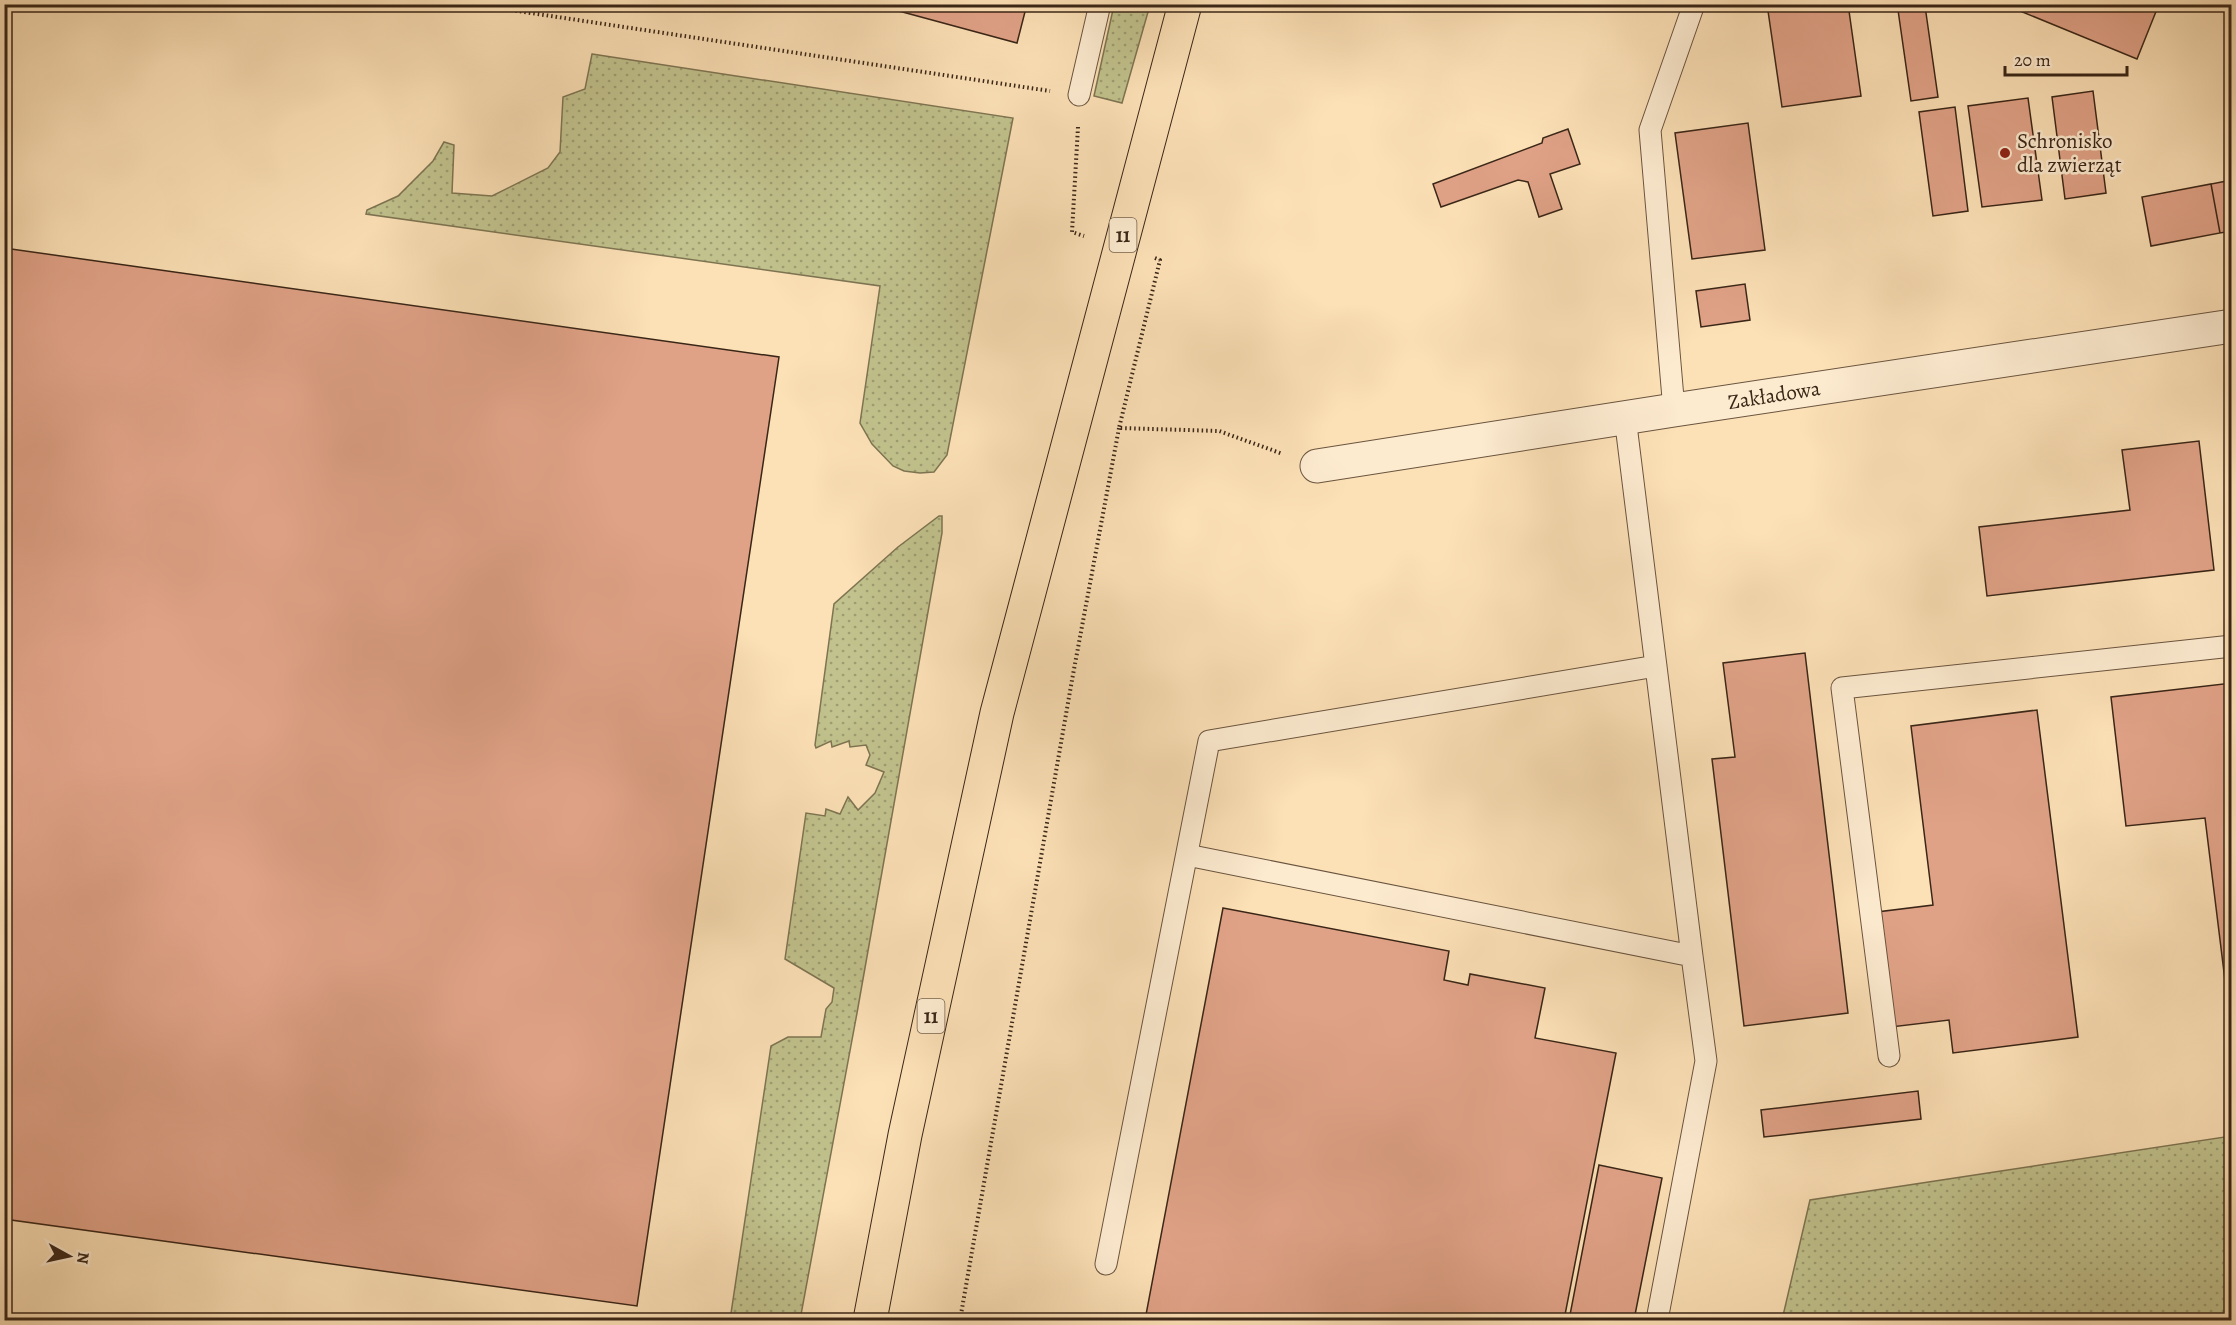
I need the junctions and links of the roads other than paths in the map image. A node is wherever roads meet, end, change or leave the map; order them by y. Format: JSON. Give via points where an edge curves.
{"nodes":[{"id":1,"x":1100,"y":4,"type":"edge"},
{"id":2,"x":1185,"y":4,"type":"edge"},
{"id":3,"x":1694,"y":4,"type":"edge"},
{"id":4,"x":1079,"y":95,"type":"road end"},
{"id":5,"x":2232,"y":326,"type":"edge"},
{"id":6,"x":1674,"y":410,"type":"junction"},
{"id":7,"x":1625,"y":417,"type":"junction"},
{"id":8,"x":1317,"y":466,"type":"road end"},
{"id":9,"x":2232,"y":646,"type":"edge"},
{"id":10,"x":1656,"y":666,"type":"junction"},
{"id":11,"x":1187,"y":855,"type":"junction"},
{"id":12,"x":1692,"y":956,"type":"junction"},
{"id":13,"x":1889,"y":1056,"type":"dead end"},
{"id":14,"x":1106,"y":1264,"type":"dead end"},
{"id":15,"x":870,"y":1320,"type":"edge"},
{"id":16,"x":1657,"y":1320,"type":"edge"}],
"edges":[{"from":1,"to":4,"type":"lane"},
{"from":2,"to":15,"type":"highway","number":"11","via":[[997,713],[905,1136]]},
{"from":3,"to":6,"type":"lane","via":[[1650,129]]},
{"from":5,"to":6,"type":"street","name":"Zakładowa"},
{"from":6,"to":7,"type":"street","name":"Zakładowa"},
{"from":7,"to":8,"type":"street","name":"Zakładowa"},
{"from":7,"to":10,"type":"lane"},
{"from":9,"to":13,"type":"lane","via":[[1842,688]]},
{"from":10,"to":11,"type":"lane","via":[[1209,741]]},
{"from":10,"to":12,"type":"lane"},
{"from":11,"to":12,"type":"lane"},
{"from":11,"to":14,"type":"lane"},
{"from":12,"to":16,"type":"lane","via":[[1706,1061]]}]}
